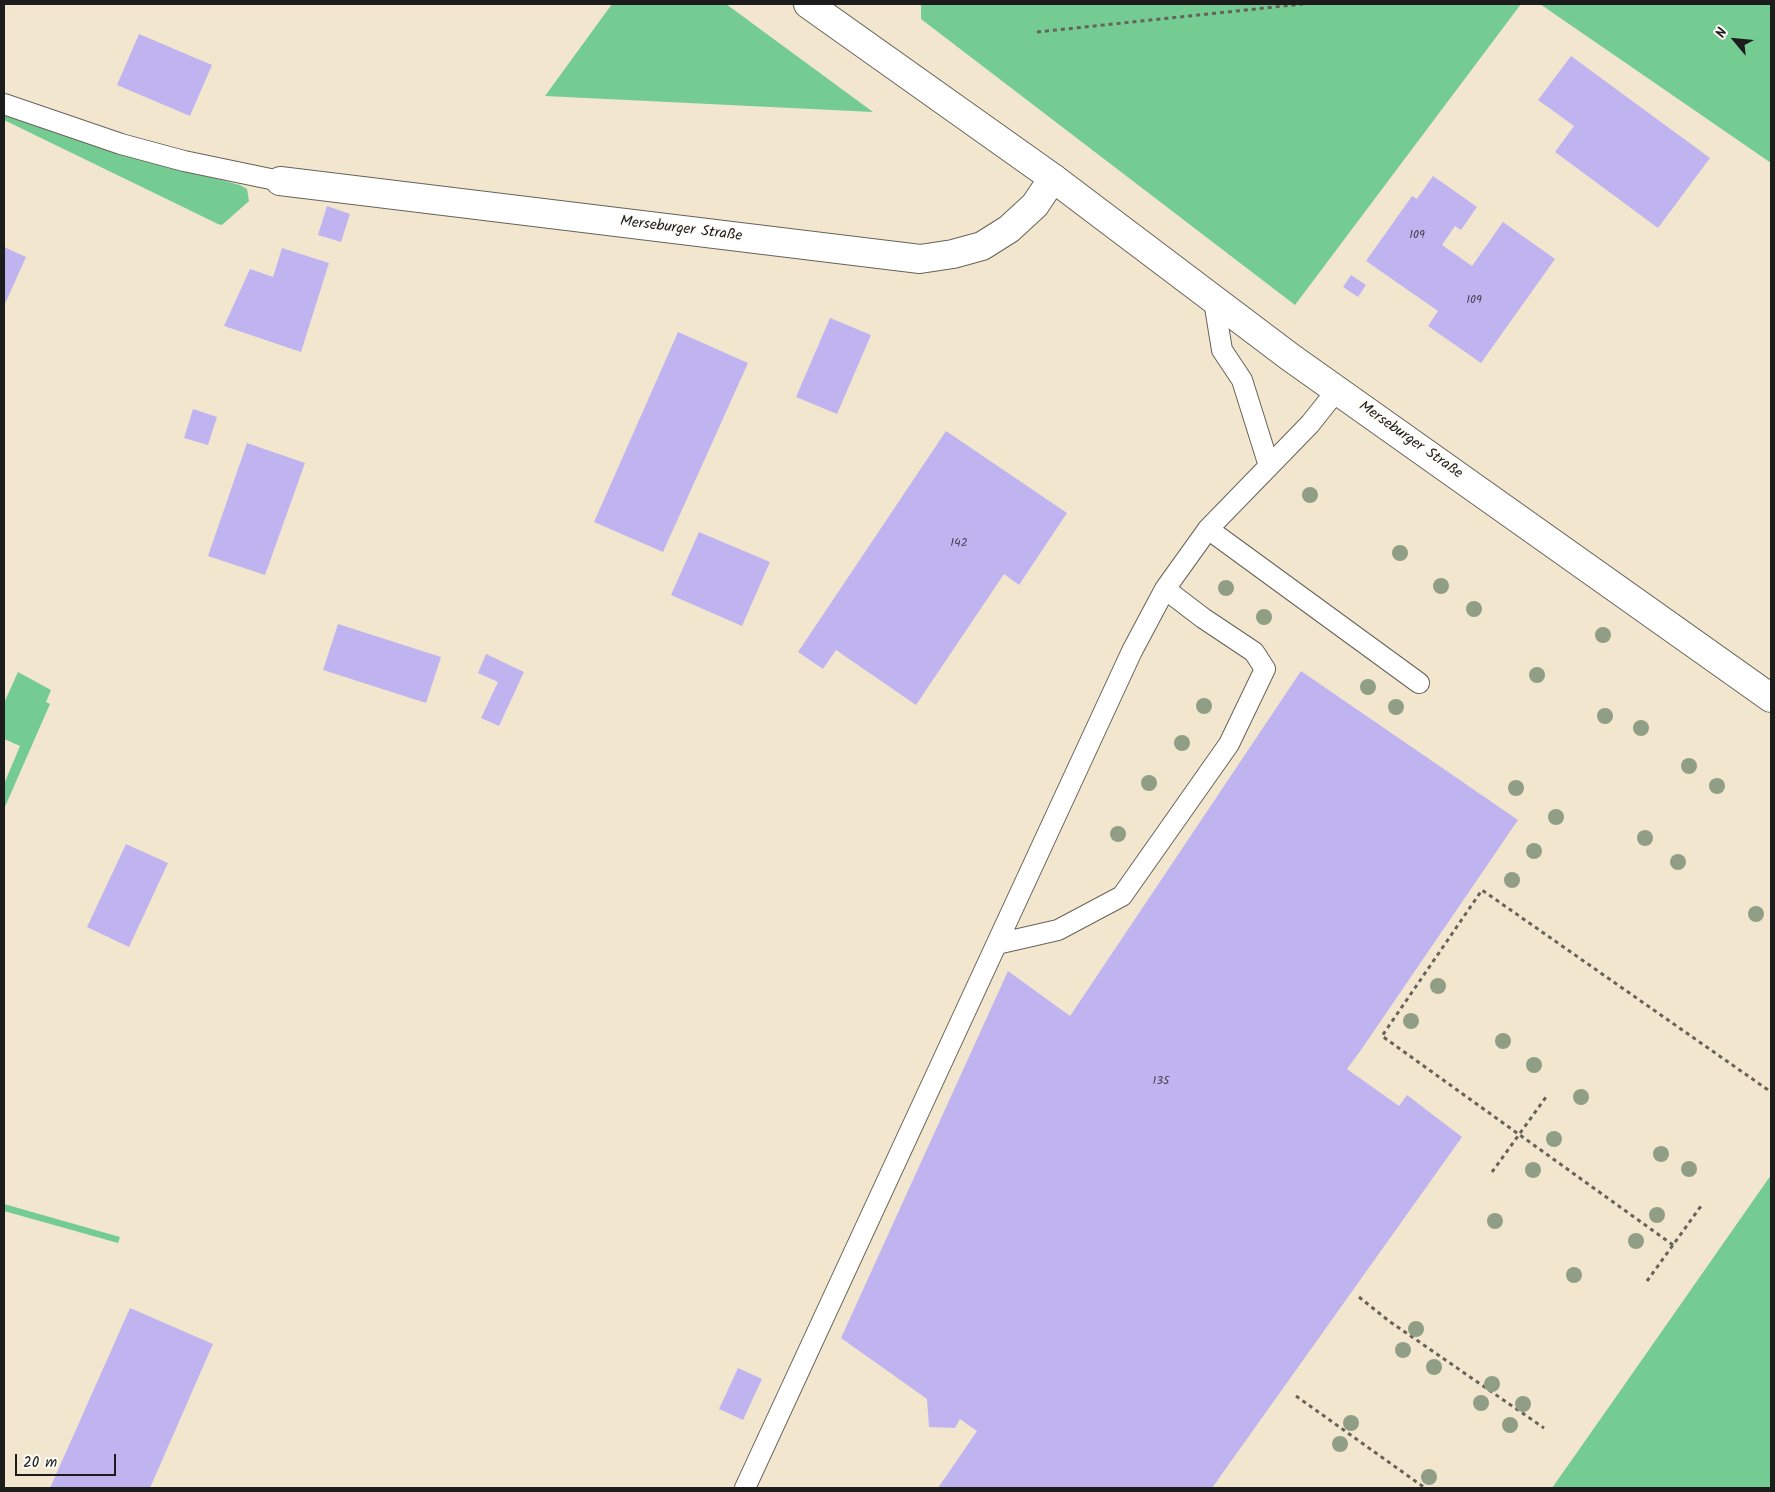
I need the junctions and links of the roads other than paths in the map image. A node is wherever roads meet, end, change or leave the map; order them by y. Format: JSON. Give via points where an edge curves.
{"nodes":[{"id":1,"x":808,"y":4,"type":"edge"},
{"id":2,"x":4,"y":104,"type":"edge"},
{"id":3,"x":1053,"y":178,"type":"junction"},
{"id":4,"x":280,"y":181,"type":"joint"},
{"id":5,"x":1214,"y":301,"type":"junction"},
{"id":6,"x":1336,"y":390,"type":"junction"},
{"id":7,"x":1269,"y":466,"type":"junction"},
{"id":8,"x":1208,"y":529,"type":"junction"},
{"id":9,"x":1165,"y":590,"type":"junction"},
{"id":10,"x":1419,"y":683,"type":"dead end"},
{"id":11,"x":1771,"y":698,"type":"edge"},
{"id":12,"x":997,"y":944,"type":"junction"},
{"id":13,"x":745,"y":1488,"type":"edge"}],
"edges":[{"from":1,"to":3,"type":"main road","name":"Merseburger Straße"},
{"from":2,"to":4,"type":"lane","via":[[121,144]]},
{"from":3,"to":4,"type":"main road","name":"Merseburger Straße","via":[[1035,204],[1009,230],[982,246],[920,259]]},
{"from":3,"to":5,"type":"main road","name":"Merseburger Straße"},
{"from":5,"to":6,"type":"main road","name":"Merseburger Straße"},
{"from":5,"to":7,"type":"lane","via":[[1222,350],[1242,380]]},
{"from":6,"to":7,"type":"lane","via":[[1314,421]]},
{"from":6,"to":11,"type":"main road","name":"Merseburger Straße"},
{"from":7,"to":8,"type":"lane"},
{"from":8,"to":9,"type":"lane"},
{"from":8,"to":10,"type":"lane"},
{"from":9,"to":12,"type":"lane","via":[[1132,651]]},
{"from":9,"to":12,"type":"lane","via":[[1254,652],[1265,669],[1229,744],[1122,896],[1058,930]]},
{"from":12,"to":13,"type":"lane"}]}
